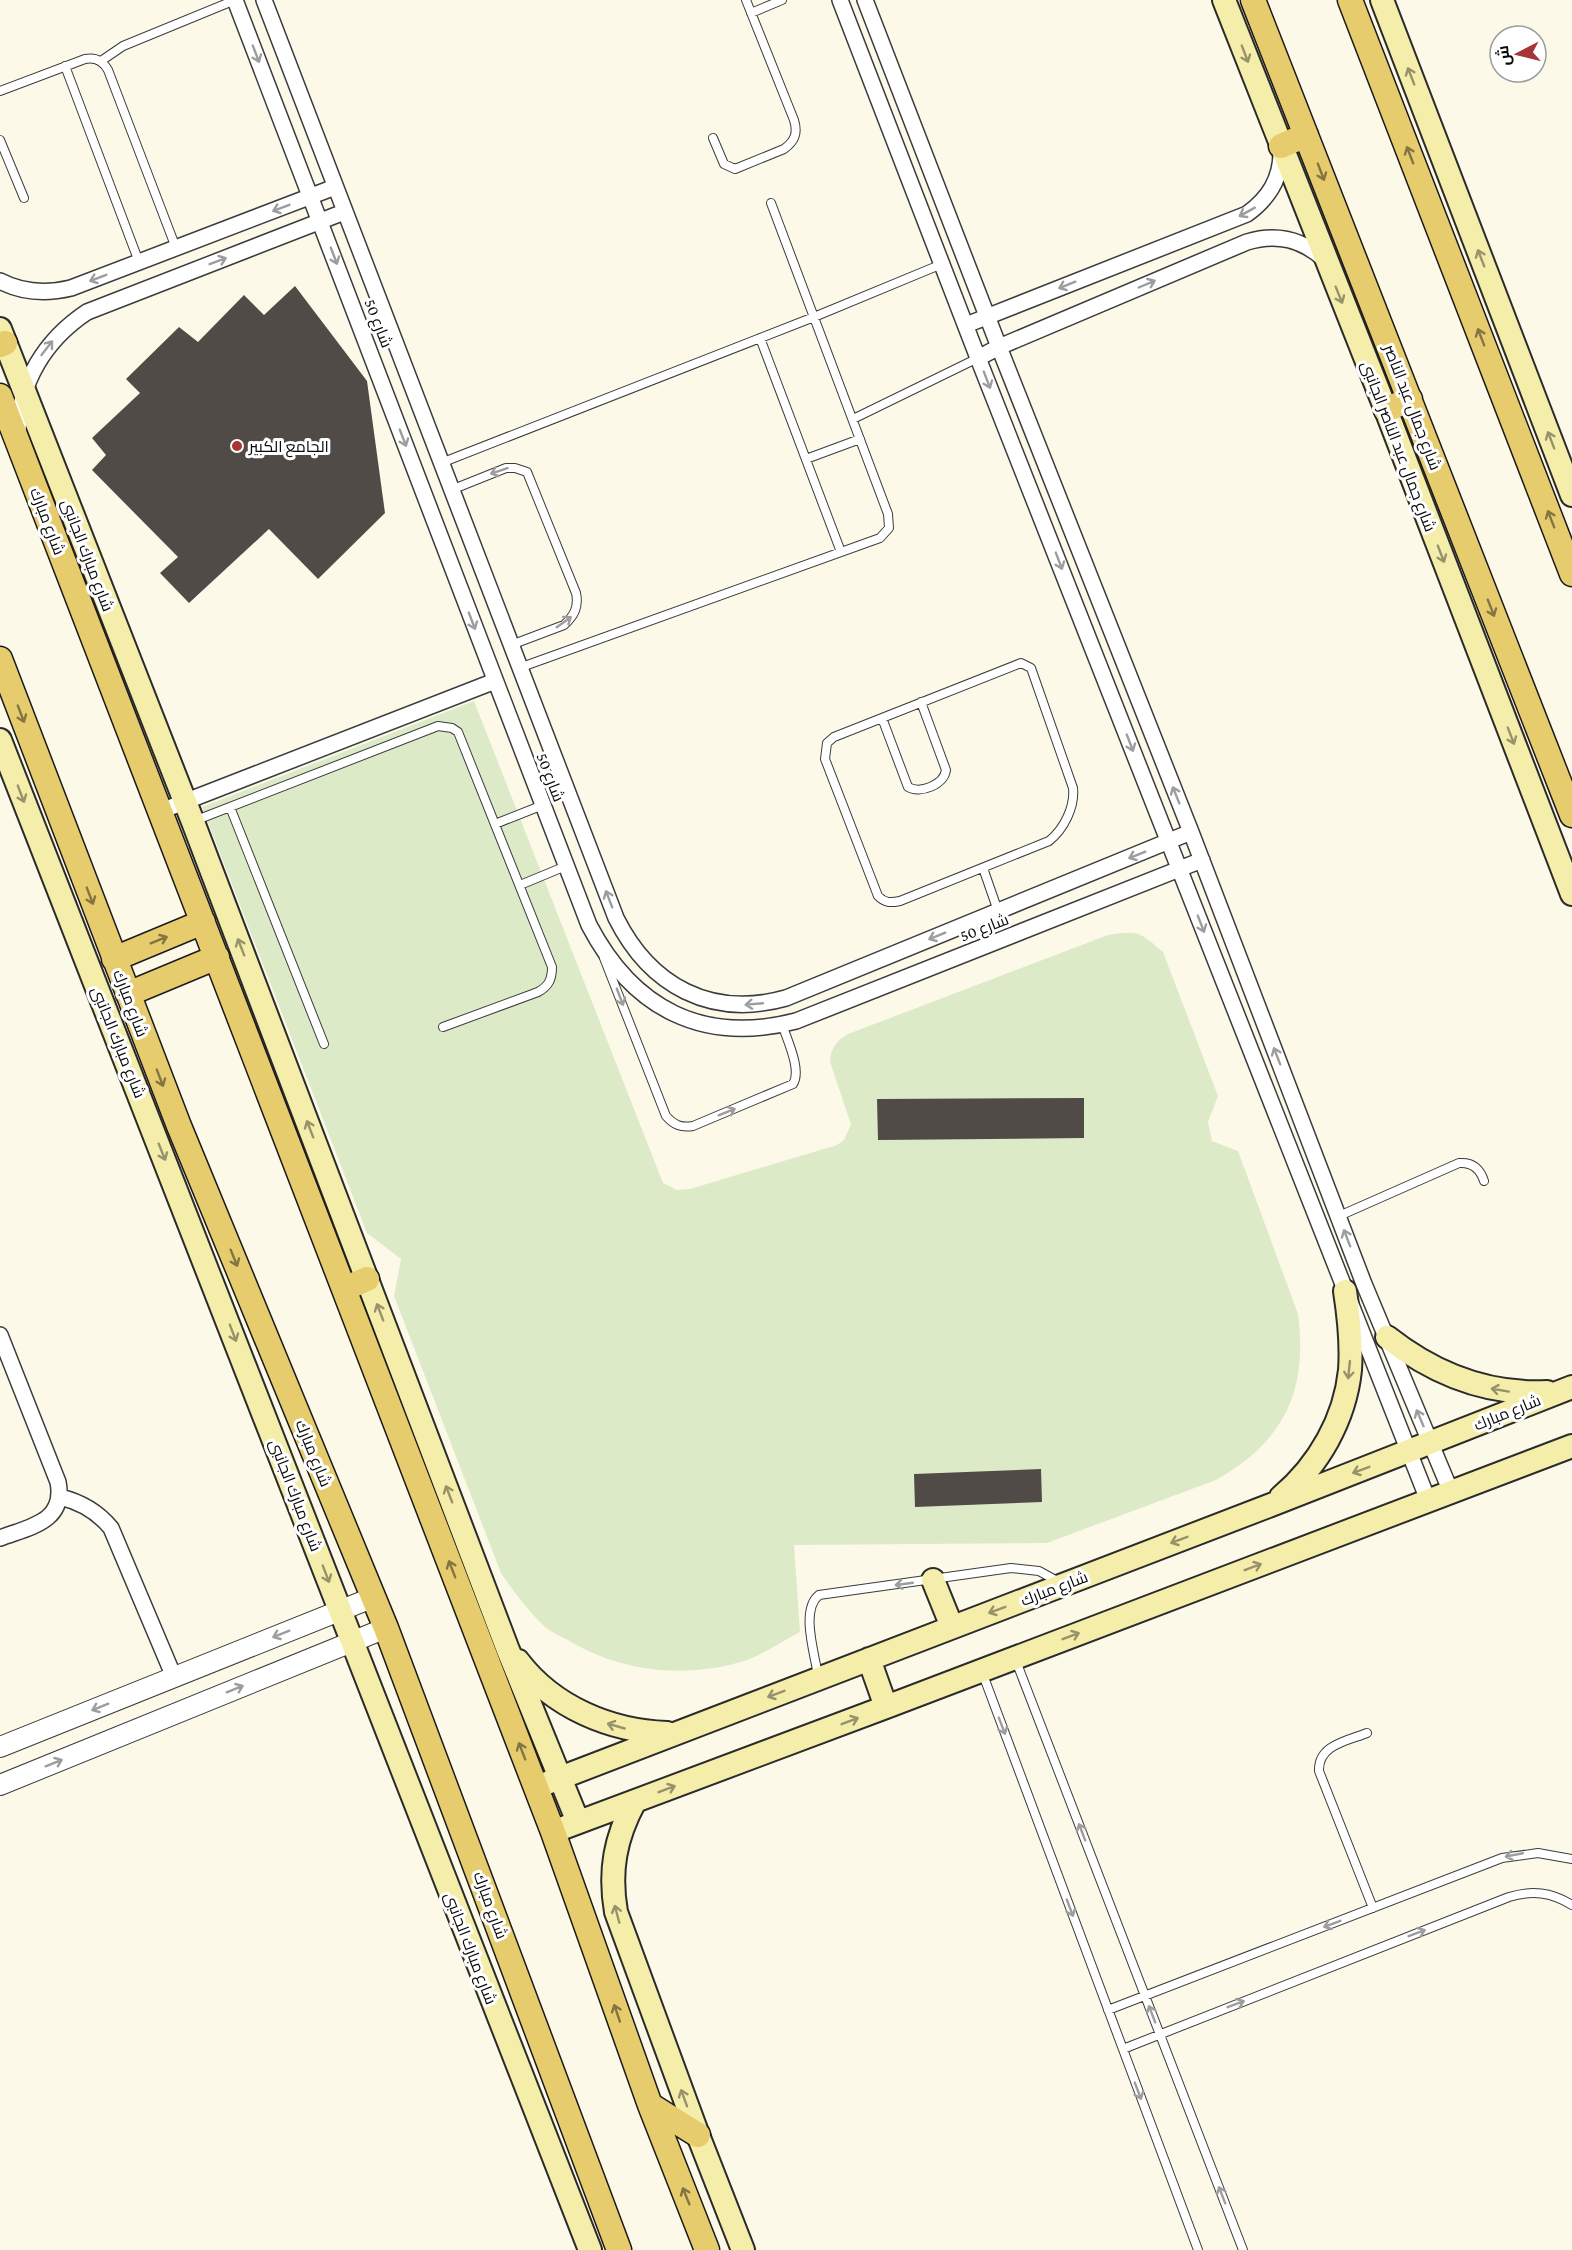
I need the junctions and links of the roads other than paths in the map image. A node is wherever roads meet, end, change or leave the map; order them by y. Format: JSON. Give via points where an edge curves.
{"nodes":[{"id":1,"x":235,"y":0,"type":"edge"},
{"id":2,"x":264,"y":0,"type":"edge"},
{"id":3,"x":746,"y":0,"type":"edge"},
{"id":4,"x":782,"y":0,"type":"edge"},
{"id":5,"x":840,"y":0,"type":"edge"},
{"id":6,"x":865,"y":0,"type":"edge"},
{"id":7,"x":1224,"y":0,"type":"edge"},
{"id":8,"x":1253,"y":0,"type":"edge"},
{"id":9,"x":1350,"y":0,"type":"edge"},
{"id":10,"x":1382,"y":0,"type":"edge"},
{"id":11,"x":751,"y":13,"type":"junction"},
{"id":12,"x":101,"y":62,"type":"junction"},
{"id":13,"x":65,"y":66,"type":"junction"},
{"id":14,"x":0,"y":91,"type":"edge"},
{"id":15,"x":1306,"y":135,"type":"junction"},
{"id":16,"x":713,"y":138,"type":"dead end"},
{"id":17,"x":0,"y":140,"type":"edge"},
{"id":18,"x":1281,"y":146,"type":"junction"},
{"id":19,"x":335,"y":187,"type":"junction"},
{"id":20,"x":312,"y":196,"type":"junction"},
{"id":21,"x":24,"y":198,"type":"dead end"},
{"id":22,"x":771,"y":204,"type":"dead end"},
{"id":23,"x":344,"y":212,"type":"junction"},
{"id":24,"x":321,"y":220,"type":"junction"},
{"id":25,"x":176,"y":248,"type":"junction"},
{"id":26,"x":1325,"y":260,"type":"junction"},
{"id":27,"x":139,"y":262,"type":"junction"},
{"id":28,"x":942,"y":264,"type":"junction"},
{"id":29,"x":0,"y":281,"type":"edge"},
{"id":30,"x":814,"y":317,"type":"junction"},
{"id":31,"x":988,"y":317,"type":"junction"},
{"id":32,"x":966,"y":326,"type":"junction"},
{"id":33,"x":760,"y":338,"type":"junction"},
{"id":34,"x":2,"y":339,"type":"edge"},
{"id":35,"x":999,"y":347,"type":"junction"},
{"id":36,"x":978,"y":358,"type":"junction"},
{"id":37,"x":24,"y":392,"type":"junction"},
{"id":38,"x":0,"y":396,"type":"edge"},
{"id":39,"x":1410,"y":399,"type":"junction"},
{"id":40,"x":1386,"y":410,"type":"junction"},
{"id":41,"x":853,"y":419,"type":"junction"},
{"id":42,"x":860,"y":439,"type":"junction"},
{"id":43,"x":18,"y":442,"type":"junction"},
{"id":44,"x":806,"y":459,"type":"junction"},
{"id":45,"x":441,"y":463,"type":"junction"},
{"id":46,"x":451,"y":490,"type":"junction"},
{"id":47,"x":1572,"y":495,"type":"edge"},
{"id":48,"x":841,"y":552,"type":"junction"},
{"id":49,"x":1572,"y":574,"type":"edge"},
{"id":50,"x":511,"y":645,"type":"junction"},
{"id":51,"x":1,"y":666,"type":"edge"},
{"id":52,"x":519,"y":668,"type":"junction"},
{"id":53,"x":495,"y":681,"type":"junction"},
{"id":54,"x":533,"y":702,"type":"junction"},
{"id":55,"x":921,"y":702,"type":"junction"},
{"id":56,"x":507,"y":714,"type":"junction"},
{"id":57,"x":882,"y":718,"type":"junction"},
{"id":58,"x":0,"y":740,"type":"edge"},
{"id":59,"x":1566,"y":780,"type":"edge"},
{"id":60,"x":543,"y":805,"type":"junction"},
{"id":61,"x":230,"y":807,"type":"junction"},
{"id":62,"x":161,"y":811,"type":"junction"},
{"id":63,"x":189,"y":812,"type":"junction"},
{"id":64,"x":1572,"y":815,"type":"edge"},
{"id":65,"x":495,"y":824,"type":"junction"},
{"id":66,"x":1191,"y":832,"type":"junction"},
{"id":67,"x":1169,"y":842,"type":"junction"},
{"id":68,"x":1202,"y":860,"type":"junction"},
{"id":69,"x":566,"y":866,"type":"junction"},
{"id":70,"x":983,"y":868,"type":"junction"},
{"id":71,"x":1180,"y":869,"type":"junction"},
{"id":72,"x":520,"y":885,"type":"junction"},
{"id":73,"x":1572,"y":894,"type":"edge"},
{"id":74,"x":998,"y":911,"type":"junction"},
{"id":75,"x":203,"y":922,"type":"junction"},
{"id":76,"x":598,"y":943,"type":"junction"},
{"id":77,"x":217,"y":957,"type":"junction"},
{"id":78,"x":114,"y":959,"type":"junction"},
{"id":79,"x":828,"y":980,"type":"junction"},
{"id":80,"x":128,"y":994,"type":"junction"},
{"id":81,"x":837,"y":1004,"type":"junction"},
{"id":82,"x":782,"y":1024,"type":"junction"},
{"id":83,"x":443,"y":1027,"type":"dead end"},
{"id":84,"x":324,"y":1044,"type":"dead end"},
{"id":85,"x":1484,"y":1181,"type":"dead end"},
{"id":86,"x":1339,"y":1216,"type":"junction"},
{"id":87,"x":367,"y":1279,"type":"junction"},
{"id":88,"x":1355,"y":1287,"type":"junction"},
{"id":89,"x":344,"y":1289,"type":"junction"},
{"id":90,"x":0,"y":1335,"type":"edge"},
{"id":91,"x":1387,"y":1337,"type":"junction"},
{"id":92,"x":1565,"y":1389,"type":"edge"},
{"id":93,"x":1431,"y":1443,"type":"junction"},
{"id":94,"x":1572,"y":1446,"type":"edge"},
{"id":95,"x":1409,"y":1452,"type":"junction"},
{"id":96,"x":1451,"y":1492,"type":"junction"},
{"id":97,"x":60,"y":1497,"type":"junction"},
{"id":98,"x":1428,"y":1500,"type":"junction"},
{"id":99,"x":1271,"y":1505,"type":"junction"},
{"id":100,"x":0,"y":1538,"type":"edge"},
{"id":101,"x":933,"y":1580,"type":"junction"},
{"id":102,"x":1062,"y":1585,"type":"junction"},
{"id":103,"x":374,"y":1597,"type":"junction"},
{"id":104,"x":341,"y":1610,"type":"junction"},
{"id":105,"x":952,"y":1627,"type":"junction"},
{"id":106,"x":386,"y":1628,"type":"junction"},
{"id":107,"x":352,"y":1643,"type":"junction"},
{"id":108,"x":508,"y":1650,"type":"junction"},
{"id":109,"x":1015,"y":1658,"type":"junction"},
{"id":110,"x":869,"y":1659,"type":"junction"},
{"id":111,"x":981,"y":1671,"type":"junction"},
{"id":112,"x":176,"y":1677,"type":"junction"},
{"id":113,"x":818,"y":1678,"type":"junction"},
{"id":114,"x":190,"y":1707,"type":"junction"},
{"id":115,"x":886,"y":1707,"type":"junction"},
{"id":116,"x":674,"y":1733,"type":"junction"},
{"id":117,"x":1367,"y":1733,"type":"dead end"},
{"id":118,"x":0,"y":1747,"type":"edge"},
{"id":119,"x":560,"y":1778,"type":"junction"},
{"id":120,"x":0,"y":1785,"type":"edge"},
{"id":121,"x":536,"y":1788,"type":"junction"},
{"id":122,"x":635,"y":1801,"type":"junction"},
{"id":123,"x":578,"y":1822,"type":"junction"},
{"id":124,"x":553,"y":1832,"type":"junction"},
{"id":125,"x":1570,"y":1856,"type":"edge"},
{"id":126,"x":1572,"y":1905,"type":"edge"},
{"id":127,"x":1372,"y":1908,"type":"junction"},
{"id":128,"x":1145,"y":1996,"type":"junction"},
{"id":129,"x":1108,"y":2010,"type":"junction"},
{"id":130,"x":1160,"y":2034,"type":"junction"},
{"id":131,"x":1122,"y":2049,"type":"junction"},
{"id":132,"x":650,"y":2105,"type":"junction"},
{"id":133,"x":698,"y":2135,"type":"junction"},
{"id":134,"x":590,"y":2250,"type":"edge"},
{"id":135,"x":619,"y":2250,"type":"edge"},
{"id":136,"x":707,"y":2250,"type":"edge"},
{"id":137,"x":743,"y":2250,"type":"edge"},
{"id":138,"x":1198,"y":2250,"type":"edge"},
{"id":139,"x":1244,"y":2250,"type":"edge"}],
"edges":[{"from":1,"to":12,"type":"lane","via":[[123,46]]},
{"from":1,"to":20,"type":"street","name":"شارع 50","one_way":true},
{"from":2,"to":19,"type":"street","name":"شارع 50"},
{"from":3,"to":11,"type":"lane"},
{"from":4,"to":11,"type":"lane"},
{"from":5,"to":28,"type":"street"},
{"from":6,"to":31,"type":"street"},
{"from":7,"to":18,"type":"main road","name":"شارع جمال عبد الناصر الجانبى","one_way":true},
{"from":8,"to":15,"type":"main road","name":"شارع جمال عبد الناصر"},
{"from":49,"to":9,"type":"main road","one_way":true},
{"from":47,"to":10,"type":"main road","one_way":true},
{"from":11,"to":16,"type":"lane","via":[[794,120],[796,137],[784,149],[735,169],[724,164]]},
{"from":12,"to":13,"type":"lane","via":[[85,58]]},
{"from":12,"to":25,"type":"lane","via":[[108,70]]},
{"from":13,"to":14,"type":"lane"},
{"from":13,"to":27,"type":"lane"},
{"from":15,"to":18,"type":"main road"},
{"from":15,"to":39,"type":"main road","name":"شارع جمال عبد الناصر","one_way":true},
{"from":17,"to":21,"type":"lane"},
{"from":18,"to":26,"type":"main road","name":"شارع جمال عبد الناصر الجانبى"},
{"from":18,"to":31,"type":"street","one_way":true,"via":[[1278,178],[1260,205],[1247,214]]},
{"from":19,"to":20,"type":"street"},
{"from":19,"to":23,"type":"street","name":"شارع 50"},
{"from":20,"to":24,"type":"street","name":"شارع 50"},
{"from":20,"to":25,"type":"street","one_way":true},
{"from":22,"to":30,"type":"lane"},
{"from":23,"to":24,"type":"street"},
{"from":23,"to":45,"type":"street","name":"شارع 50"},
{"from":37,"to":24,"type":"street","one_way":true,"via":[[49,346],[87,312]]},
{"from":24,"to":53,"type":"street","name":"شارع 50","one_way":true},
{"from":25,"to":27,"type":"street"},
{"from":35,"to":26,"type":"street","one_way":true,"via":[[1260,238],[1301,243]]},
{"from":26,"to":40,"type":"main road","name":"شارع جمال عبد الناصر الجانبى","one_way":true},
{"from":27,"to":29,"type":"street","one_way":true,"via":[[59,291],[34,292]]},
{"from":28,"to":30,"type":"lane"},
{"from":28,"to":32,"type":"street"},
{"from":30,"to":33,"type":"lane"},
{"from":30,"to":41,"type":"lane"},
{"from":31,"to":32,"type":"street"},
{"from":31,"to":35,"type":"street"},
{"from":32,"to":36,"type":"street"},
{"from":33,"to":44,"type":"lane"},
{"from":33,"to":45,"type":"lane"},
{"from":34,"to":37,"type":"main road","name":"شارع مبارك الجانبى"},
{"from":35,"to":36,"type":"street"},
{"from":66,"to":35,"type":"street","one_way":true},
{"from":36,"to":41,"type":"lane"},
{"from":36,"to":67,"type":"street","one_way":true},
{"from":37,"to":43,"type":"street"},
{"from":37,"to":63,"type":"main road","name":"شارع مبارك الجانبى"},
{"from":38,"to":43,"type":"main road","name":"شارع مبارك"},
{"from":39,"to":40,"type":"main road"},
{"from":39,"to":59,"type":"main road","name":"شارع جمال عبد الناصر","one_way":true},
{"from":40,"to":73,"type":"main road","name":"شارع جمال عبد الناصر الجانبى","one_way":true},
{"from":41,"to":42,"type":"lane"},
{"from":42,"to":44,"type":"lane"},
{"from":42,"to":48,"type":"lane","via":[[888,514],[889,528],[880,538]]},
{"from":43,"to":62,"type":"main road","name":"شارع مبارك"},
{"from":44,"to":48,"type":"lane"},
{"from":45,"to":46,"type":"street","name":"شارع 50"},
{"from":46,"to":50,"type":"street","name":"شارع 50"},
{"from":50,"to":46,"type":"lane","one_way":true,"via":[[564,625],[574,613],[576,593],[527,472],[506,468]]},
{"from":48,"to":52,"type":"lane"},
{"from":50,"to":52,"type":"street","name":"شارع 50"},
{"from":51,"to":78,"type":"main road","name":"شارع مبارك","one_way":true},
{"from":52,"to":54,"type":"street","name":"شارع 50"},
{"from":53,"to":56,"type":"street","name":"شارع 50"},
{"from":53,"to":63,"type":"street"},
{"from":54,"to":56,"type":"street"},
{"from":79,"to":54,"type":"street","name":"شارع 50","one_way":true,"via":[[770,1002],[737,1005],[688,993],[657,974],[632,947],[616,918]]},
{"from":55,"to":57,"type":"lane"},
{"from":55,"to":57,"type":"lane","via":[[946,770],[941,782],[919,790],[908,787]]},
{"from":55,"to":70,"type":"lane","via":[[1014,664],[1030,668],[1071,779],[1073,806],[1049,841]]},
{"from":56,"to":60,"type":"street","name":"شارع 50"},
{"from":57,"to":70,"type":"lane","via":[[834,737],[825,750],[825,759],[878,896],[891,903],[900,901]]},
{"from":58,"to":104,"type":"main road","name":"شارع مبارك الجانبى","one_way":true},
{"from":59,"to":64,"type":"main road","name":"شارع جمال عبد الناصر"},
{"from":60,"to":65,"type":"lane"},
{"from":60,"to":69,"type":"street","name":"شارع 50"},
{"from":61,"to":63,"type":"lane"},
{"from":61,"to":65,"type":"lane","via":[[446,726],[462,738]]},
{"from":61,"to":84,"type":"lane"},
{"from":62,"to":63,"type":"street"},
{"from":62,"to":75,"type":"main road","name":"شارع مبارك"},
{"from":87,"to":63,"type":"main road","name":"شارع مبارك الجانبى","one_way":true},
{"from":65,"to":72,"type":"lane"},
{"from":66,"to":67,"type":"street","name":"شارع 50"},
{"from":66,"to":68,"type":"street"},
{"from":67,"to":71,"type":"street"},
{"from":67,"to":74,"type":"street","name":"شارع 50","one_way":true},
{"from":68,"to":71,"type":"street","name":"شارع 50"},
{"from":86,"to":68,"type":"street","one_way":true},
{"from":69,"to":72,"type":"lane"},
{"from":69,"to":76,"type":"street","name":"شارع 50"},
{"from":70,"to":74,"type":"lane"},
{"from":71,"to":81,"type":"street","name":"شارع 50"},
{"from":71,"to":88,"type":"street","one_way":true},
{"from":72,"to":83,"type":"lane","via":[[552,967],[550,982],[538,992]]},
{"from":74,"to":79,"type":"street","name":"شارع 50","one_way":true},
{"from":75,"to":77,"type":"main road","name":"شارع مبارك"},
{"from":78,"to":75,"type":"main road","one_way":true},
{"from":76,"to":82,"type":"street","name":"شارع 50","via":[[639,992],[676,1015],[697,1023],[737,1029]]},
{"from":76,"to":82,"type":"lane","one_way":true,"via":[[666,1116],[675,1125],[693,1126],[793,1084],[796,1069]]},
{"from":77,"to":80,"type":"main road"},
{"from":77,"to":89,"type":"main road","name":"شارع مبارك"},
{"from":78,"to":80,"type":"main road","name":"شارع مبارك"},
{"from":79,"to":81,"type":"street"},
{"from":80,"to":103,"type":"main road","name":"شارع مبارك","one_way":true},
{"from":81,"to":82,"type":"street","name":"شارع 50"},
{"from":85,"to":86,"type":"lane","via":[[1477,1168],[1459,1163]]},
{"from":88,"to":86,"type":"street","one_way":true},
{"from":87,"to":89,"type":"main road"},
{"from":108,"to":87,"type":"main road","name":"شارع مبارك الجانبى","one_way":true},
{"from":88,"to":91,"type":"street"},
{"from":88,"to":95,"type":"street"},
{"from":88,"to":99,"type":"main road","one_way":true,"via":[[1350,1371],[1337,1423],[1310,1468]]},
{"from":121,"to":89,"type":"main road","name":"شارع مبارك","one_way":true},
{"from":90,"to":97,"type":"street","via":[[58,1482]]},
{"from":92,"to":91,"type":"main road","one_way":true,"via":[[1505,1391],[1479,1386],[1430,1367]]},
{"from":93,"to":91,"type":"street","one_way":true},
{"from":92,"to":93,"type":"main road","name":"شارع مبارك"},
{"from":93,"to":95,"type":"main road","name":"شارع مبارك"},
{"from":93,"to":96,"type":"street"},
{"from":94,"to":96,"type":"main road"},
{"from":95,"to":98,"type":"street"},
{"from":95,"to":99,"type":"main road","name":"شارع مبارك","one_way":true},
{"from":96,"to":98,"type":"main road"},
{"from":97,"to":100,"type":"street","via":[[48,1518]]},
{"from":97,"to":112,"type":"street","via":[[85,1505],[111,1528]]},
{"from":109,"to":98,"type":"main road","one_way":true},
{"from":99,"to":102,"type":"main road","name":"شارع مبارك","one_way":true},
{"from":101,"to":102,"type":"lane","via":[[1025,1568]]},
{"from":101,"to":105,"type":"main road"},
{"from":101,"to":113,"type":"lane","one_way":true,"via":[[814,1598],[808,1614]]},
{"from":102,"to":105,"type":"main road","name":"شارع مبارك","one_way":true},
{"from":103,"to":104,"type":"street"},
{"from":103,"to":106,"type":"main road","name":"شارع مبارك"},
{"from":104,"to":107,"type":"main road","name":"شارع مبارك الجانبى"},
{"from":104,"to":112,"type":"street","one_way":true},
{"from":105,"to":110,"type":"main road","name":"شارع مبارك"},
{"from":106,"to":107,"type":"street"},
{"from":106,"to":135,"type":"main road","name":"شارع مبارك"},
{"from":114,"to":107,"type":"street","one_way":true},
{"from":107,"to":134,"type":"main road","name":"شارع مبارك الجانبى"},
{"from":116,"to":108,"type":"main road","one_way":true,"via":[[626,1728],[581,1712],[541,1686]]},
{"from":108,"to":119,"type":"main road","name":"شارع مبارك الجانبى"},
{"from":109,"to":111,"type":"main road"},
{"from":128,"to":109,"type":"lane","one_way":true},
{"from":110,"to":113,"type":"main road","name":"شارع مبارك"},
{"from":110,"to":115,"type":"main road"},
{"from":111,"to":115,"type":"main road"},
{"from":111,"to":129,"type":"lane","one_way":true},
{"from":112,"to":114,"type":"street"},
{"from":112,"to":118,"type":"street","one_way":true},
{"from":113,"to":116,"type":"main road","name":"شارع مبارك","one_way":true},
{"from":120,"to":114,"type":"street","one_way":true},
{"from":122,"to":115,"type":"main road","one_way":true},
{"from":116,"to":119,"type":"main road","name":"شارع مبارك"},
{"from":117,"to":127,"type":"lane","via":[[1329,1748],[1320,1758],[1319,1771]]},
{"from":119,"to":121,"type":"main road","name":"شارع مبارك"},
{"from":119,"to":123,"type":"main road","name":"شارع مبارك الجانبى"},
{"from":121,"to":124,"type":"main road","name":"شارع مبارك"},
{"from":122,"to":123,"type":"main road"},
{"from":133,"to":122,"type":"main road","one_way":true,"via":[[616,1912],[612,1889],[616,1843]]},
{"from":123,"to":124,"type":"main road"},
{"from":132,"to":124,"type":"main road","name":"شارع مبارك","one_way":true},
{"from":125,"to":127,"type":"lane","one_way":true,"via":[[1538,1852],[1502,1858]]},
{"from":130,"to":126,"type":"lane","one_way":true,"via":[[1509,1897],[1534,1892]]},
{"from":127,"to":128,"type":"lane","one_way":true},
{"from":128,"to":129,"type":"lane"},
{"from":130,"to":128,"type":"lane","one_way":true},
{"from":129,"to":131,"type":"lane"},
{"from":130,"to":131,"type":"lane"},
{"from":139,"to":130,"type":"lane","one_way":true},
{"from":131,"to":138,"type":"lane","one_way":true},
{"from":132,"to":133,"type":"main road"},
{"from":136,"to":132,"type":"main road","name":"شارع مبارك","one_way":true},
{"from":133,"to":137,"type":"main road"}]}
